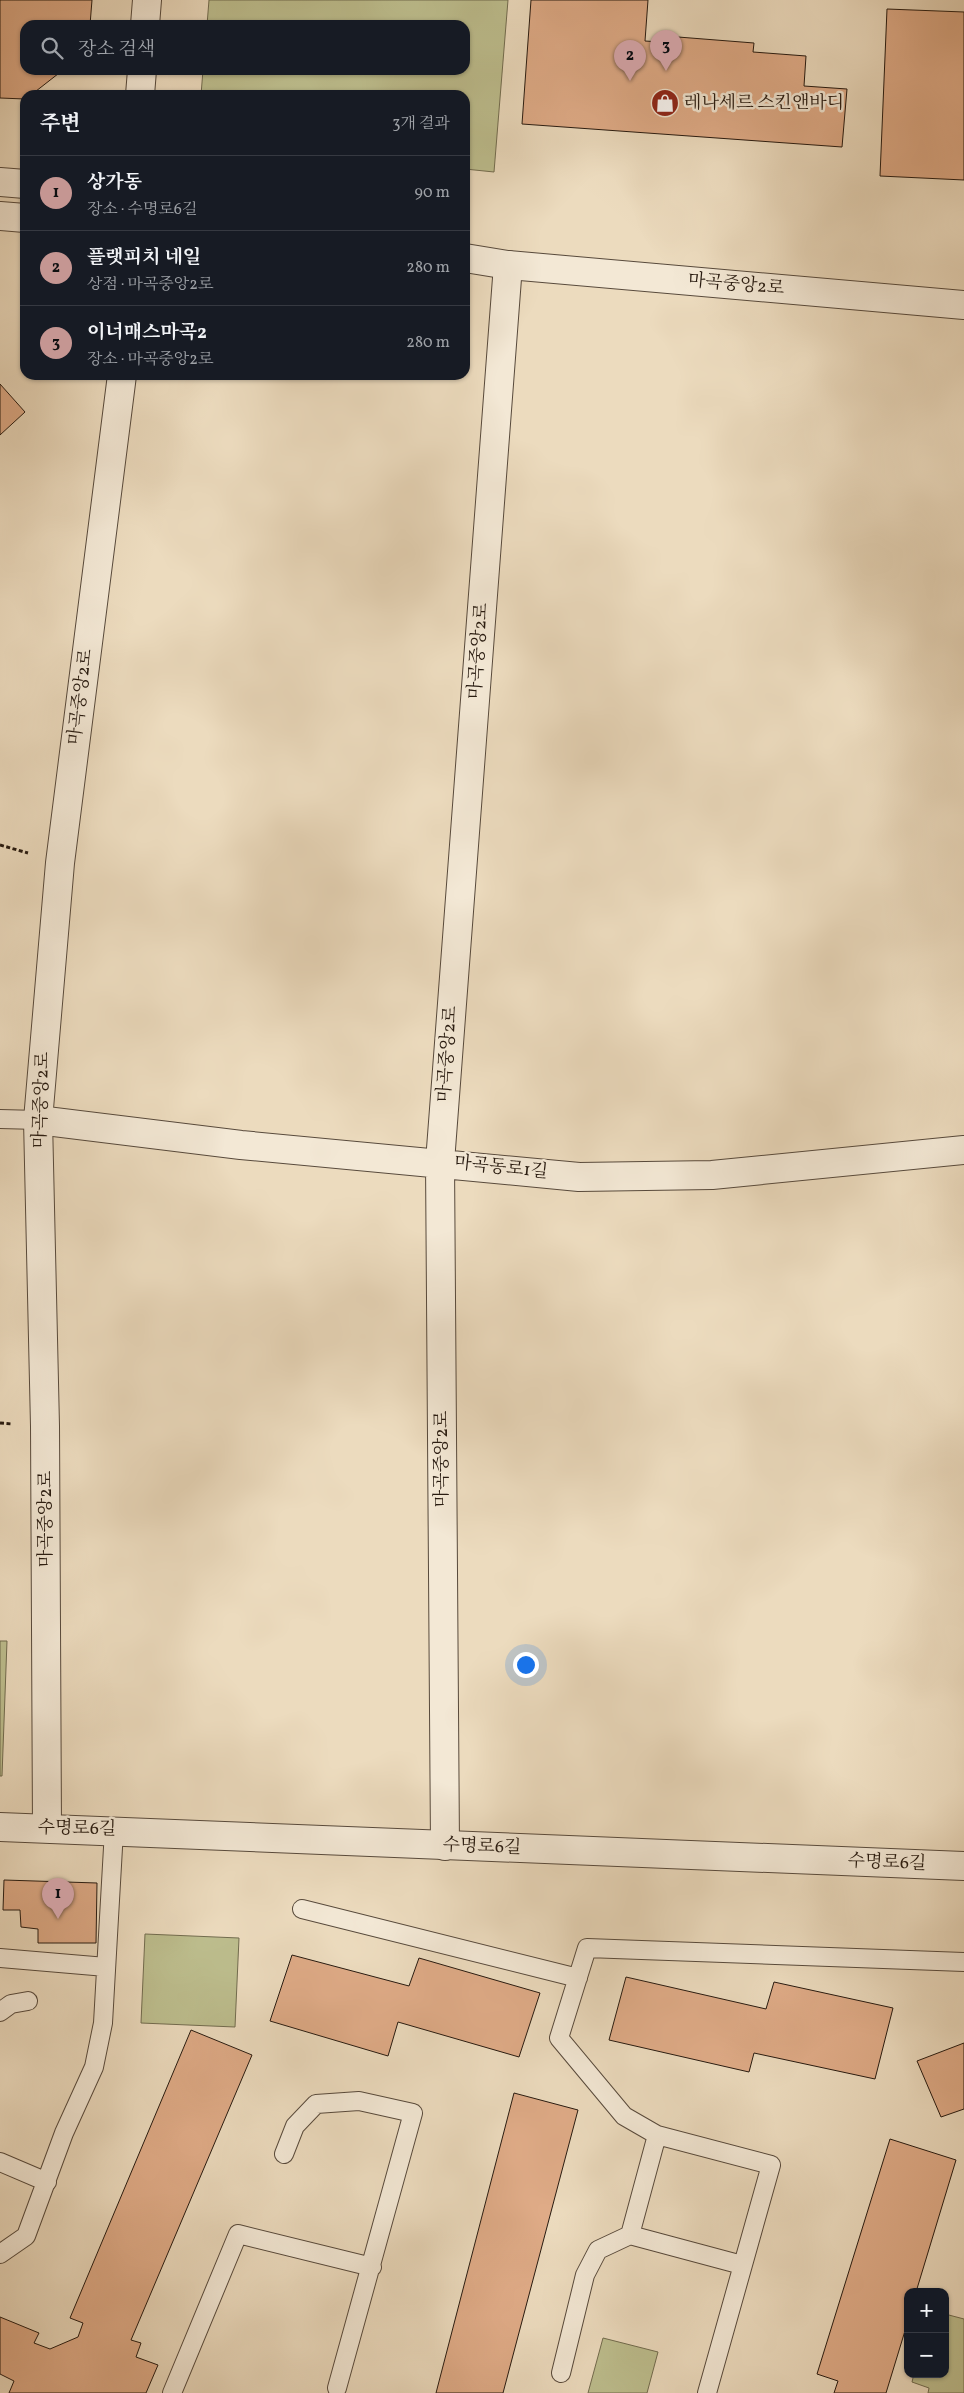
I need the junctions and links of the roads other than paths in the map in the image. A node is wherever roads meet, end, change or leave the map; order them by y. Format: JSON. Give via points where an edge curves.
{"nodes":[{"id":1,"x":146,"y":0,"type":"edge"},
{"id":2,"x":145,"y":20,"type":"edge"},
{"id":3,"x":142,"y":75,"type":"edge"},
{"id":4,"x":140,"y":90,"type":"edge"},
{"id":5,"x":0,"y":182,"type":"edge"},
{"id":6,"x":20,"y":184,"type":"edge"},
{"id":7,"x":0,"y":216,"type":"edge"},
{"id":8,"x":20,"y":218,"type":"edge"},
{"id":9,"x":470,"y":259,"type":"edge"},
{"id":10,"x":508,"y":265,"type":"junction"},
{"id":11,"x":964,"y":305,"type":"edge"},
{"id":12,"x":121,"y":380,"type":"edge"},
{"id":13,"x":0,"y":1119,"type":"edge"},
{"id":14,"x":38,"y":1120,"type":"junction"},
{"id":15,"x":964,"y":1150,"type":"edge"},
{"id":16,"x":440,"y":1162,"type":"junction"},
{"id":17,"x":0,"y":1827,"type":"edge"},
{"id":18,"x":47,"y":1829,"type":"junction"},
{"id":19,"x":114,"y":1830,"type":"junction"},
{"id":20,"x":445,"y":1846,"type":"junction"},
{"id":21,"x":964,"y":1866,"type":"edge"},
{"id":22,"x":302,"y":1909,"type":"dead end"},
{"id":23,"x":0,"y":1958,"type":"edge"},
{"id":24,"x":964,"y":1962,"type":"edge"},
{"id":25,"x":106,"y":1967,"type":"junction"},
{"id":26,"x":578,"y":1978,"type":"junction"},
{"id":27,"x":28,"y":2001,"type":"dead end"},
{"id":28,"x":0,"y":2012,"type":"edge"},
{"id":29,"x":657,"y":2135,"type":"junction"},
{"id":30,"x":284,"y":2154,"type":"dead end"},
{"id":31,"x":0,"y":2162,"type":"edge"},
{"id":32,"x":48,"y":2182,"type":"junction"},
{"id":33,"x":630,"y":2235,"type":"junction"},
{"id":34,"x":0,"y":2254,"type":"edge"},
{"id":35,"x":742,"y":2265,"type":"junction"},
{"id":36,"x":372,"y":2267,"type":"junction"},
{"id":37,"x":561,"y":2373,"type":"dead end"},
{"id":38,"x":337,"y":2388,"type":"dead end"},
{"id":39,"x":172,"y":2393,"type":"edge"},
{"id":40,"x":707,"y":2393,"type":"edge"}],
"edges":[{"from":1,"to":2,"type":"street"},
{"from":3,"to":4,"type":"street"},
{"from":5,"to":6,"type":"street"},
{"from":7,"to":8,"type":"street"},
{"from":9,"to":10,"type":"street","name":"마곡중앙2로"},
{"from":10,"to":11,"type":"street","name":"마곡중앙2로"},
{"from":10,"to":16,"type":"street","name":"마곡중앙2로"},
{"from":12,"to":14,"type":"street","name":"마곡중앙2로","via":[[60,862]]},
{"from":13,"to":14,"type":"lane"},
{"from":14,"to":16,"type":"street","name":"마곡동로1길","via":[[241,1145]]},
{"from":14,"to":18,"type":"street","name":"마곡중앙2로","via":[[46,1426]]},
{"from":15,"to":16,"type":"street","name":"마곡동로1길","via":[[712,1175],[579,1177]]},
{"from":16,"to":20,"type":"street","name":"마곡중앙2로"},
{"from":17,"to":18,"type":"street","name":"수명로6길"},
{"from":18,"to":19,"type":"street","name":"수명로6길"},
{"from":19,"to":20,"type":"street","name":"수명로6길"},
{"from":19,"to":25,"type":"lane"},
{"from":20,"to":21,"type":"street","name":"수명로6길"},
{"from":22,"to":26,"type":"lane"},
{"from":23,"to":25,"type":"lane"},
{"from":24,"to":26,"type":"lane","via":[[587,1948]]},
{"from":25,"to":32,"type":"lane","via":[[103,2024],[94,2067],[64,2133]]},
{"from":26,"to":29,"type":"lane","via":[[558,2038],[624,2116]]},
{"from":27,"to":28,"type":"lane","via":[[11,2004]]},
{"from":29,"to":33,"type":"lane"},
{"from":29,"to":35,"type":"lane","via":[[771,2165]]},
{"from":30,"to":36,"type":"lane","via":[[296,2126],[316,2104],[359,2101],[413,2114]]},
{"from":31,"to":32,"type":"lane"},
{"from":32,"to":34,"type":"lane","via":[[26,2236]]},
{"from":33,"to":35,"type":"lane"},
{"from":33,"to":37,"type":"lane","via":[[598,2250],[585,2275]]},
{"from":35,"to":40,"type":"lane"},
{"from":36,"to":38,"type":"lane"},
{"from":36,"to":39,"type":"lane","via":[[238,2234]]}]}
